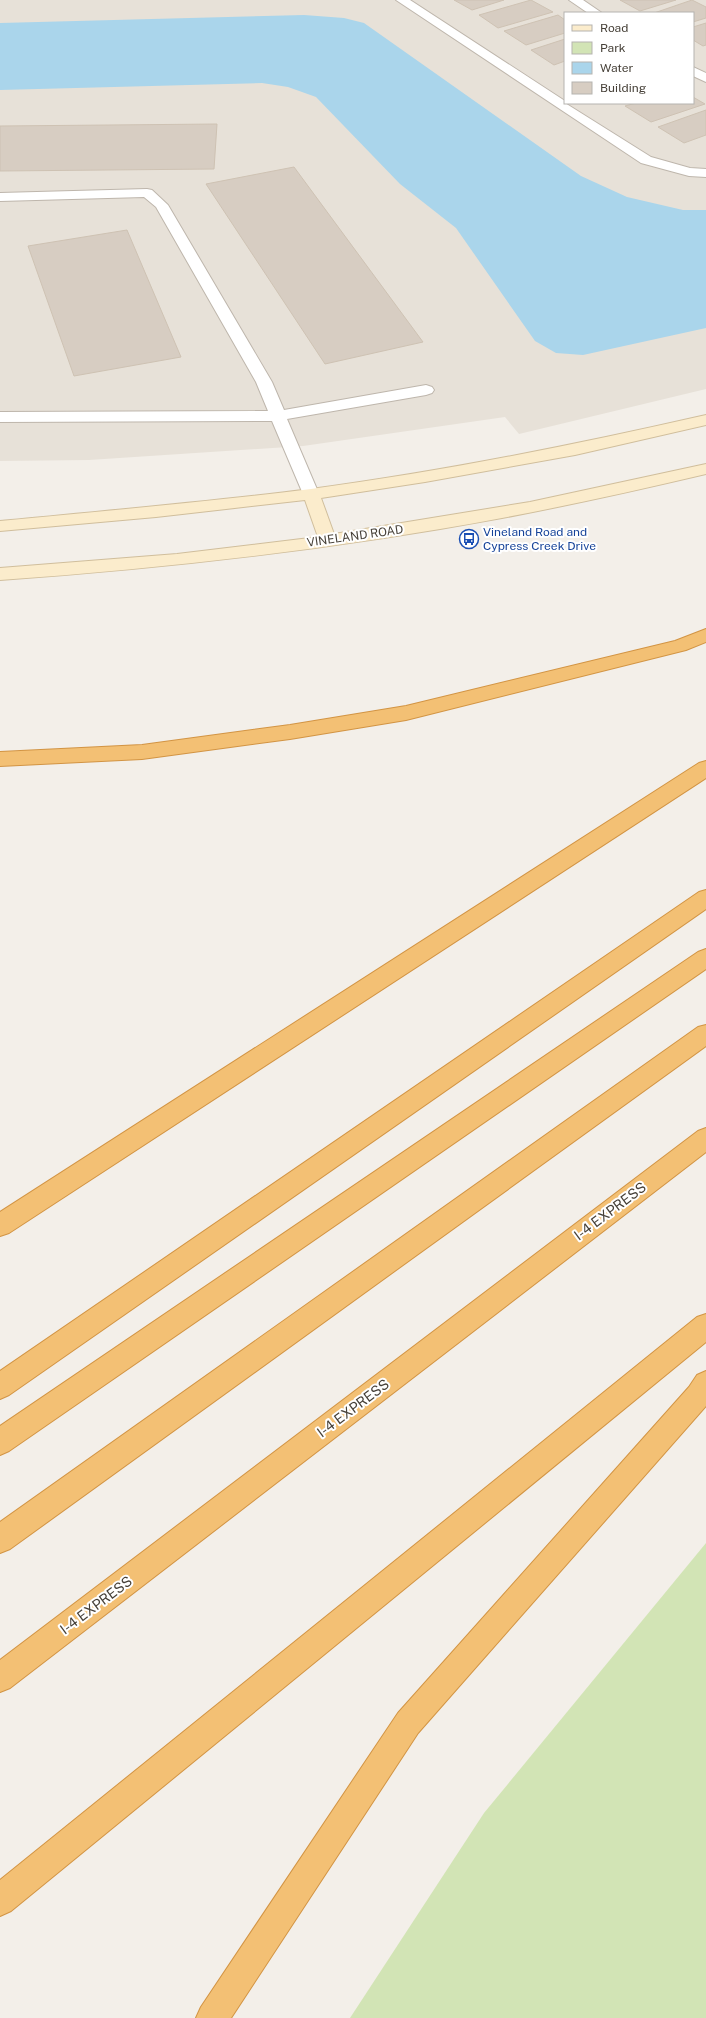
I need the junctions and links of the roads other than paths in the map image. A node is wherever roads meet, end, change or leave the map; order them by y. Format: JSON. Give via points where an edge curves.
{"nodes":[{"id":1,"x":402,"y":0,"type":"edge"},
{"id":2,"x":575,"y":0,"type":"edge"},
{"id":3,"x":594,"y":12,"type":"edge"},
{"id":4,"x":694,"y":72,"type":"edge"},
{"id":5,"x":706,"y":78,"type":"edge"},
{"id":6,"x":706,"y":173,"type":"edge"},
{"id":7,"x":0,"y":197,"type":"edge"},
{"id":8,"x":426,"y":390,"type":"dead end"},
{"id":9,"x":278,"y":416,"type":"junction"},
{"id":10,"x":0,"y":417,"type":"edge"},
{"id":11,"x":706,"y":420,"type":"edge"},
{"id":12,"x":706,"y":469,"type":"edge"},
{"id":13,"x":311,"y":494,"type":"junction"},
{"id":14,"x":0,"y":526,"type":"edge"},
{"id":15,"x":328,"y":540,"type":"junction"},
{"id":16,"x":0,"y":574,"type":"edge"},
{"id":17,"x":706,"y":635,"type":"edge"},
{"id":18,"x":0,"y":759,"type":"edge"},
{"id":19,"x":706,"y":768,"type":"edge"},
{"id":20,"x":706,"y":898,"type":"edge"},
{"id":21,"x":706,"y":958,"type":"edge"},
{"id":22,"x":706,"y":1034,"type":"edge"},
{"id":23,"x":706,"y":1138,"type":"edge"},
{"id":24,"x":0,"y":1225,"type":"edge"},
{"id":25,"x":706,"y":1326,"type":"edge"},
{"id":26,"x":706,"y":1384,"type":"edge"},
{"id":27,"x":0,"y":1386,"type":"edge"},
{"id":28,"x":0,"y":1442,"type":"edge"},
{"id":29,"x":0,"y":1539,"type":"edge"},
{"id":30,"x":0,"y":1678,"type":"edge"},
{"id":31,"x":0,"y":1900,"type":"edge"},
{"id":32,"x":212,"y":2018,"type":"edge"}],
"edges":[{"from":1,"to":6,"type":"street","via":[[646,160],[668,168]]},
{"from":2,"to":3,"type":"street"},
{"from":4,"to":5,"type":"street"},
{"from":7,"to":9,"type":"street","via":[[147,193],[161,205],[264,382]]},
{"from":8,"to":9,"type":"street"},
{"from":9,"to":10,"type":"street"},
{"from":9,"to":13,"type":"street"},
{"from":11,"to":13,"type":"street","via":[[575,450]]},
{"from":12,"to":15,"type":"street","name":"VINELAND ROAD","via":[[471,518]]},
{"from":13,"to":14,"type":"street","via":[[156,512]]},
{"from":13,"to":15,"type":"street"},
{"from":15,"to":16,"type":"street","name":"VINELAND ROAD","via":[[164,561]]},
{"from":17,"to":18,"type":"highway","via":[[680,646],[406,714],[142,752]]},
{"from":19,"to":24,"type":"highway"},
{"from":20,"to":27,"type":"highway"},
{"from":21,"to":28,"type":"highway"},
{"from":22,"to":29,"type":"highway"},
{"from":23,"to":30,"type":"highway","name":"I-4 EXPRESS"},
{"from":25,"to":31,"type":"highway"},
{"from":26,"to":32,"type":"highway","via":[[693,1402],[408,1723]]}]}
